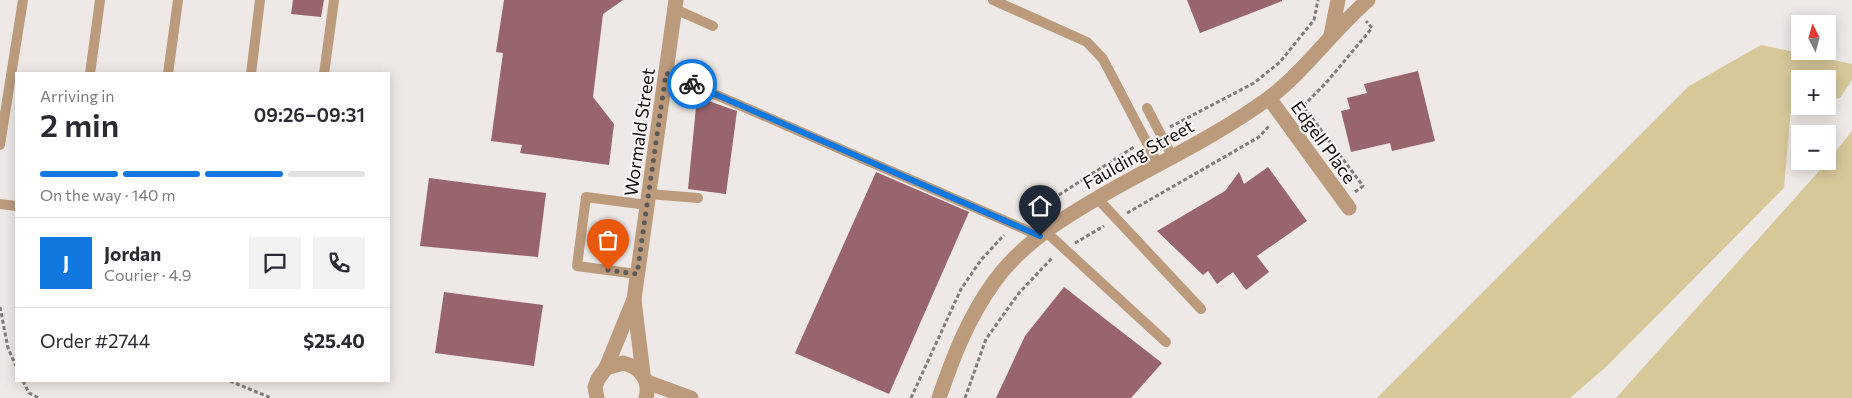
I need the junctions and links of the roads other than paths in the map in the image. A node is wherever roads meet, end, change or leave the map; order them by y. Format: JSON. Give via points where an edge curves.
{"nodes":[{"id":1,"x":23,"y":0,"type":"edge"},
{"id":2,"x":100,"y":0,"type":"edge"},
{"id":3,"x":178,"y":0,"type":"edge"},
{"id":4,"x":260,"y":0,"type":"edge"},
{"id":5,"x":334,"y":0,"type":"edge"},
{"id":6,"x":993,"y":0,"type":"edge"},
{"id":7,"x":1338,"y":0,"type":"edge"},
{"id":8,"x":1368,"y":0,"type":"edge"},
{"id":9,"x":676,"y":5,"type":"edge"},
{"id":10,"x":713,"y":26,"type":"dead end"},
{"id":11,"x":1331,"y":35,"type":"junction"},
{"id":12,"x":90,"y":72,"type":"edge"},
{"id":13,"x":168,"y":72,"type":"edge"},
{"id":14,"x":251,"y":72,"type":"edge"},
{"id":15,"x":324,"y":72,"type":"edge"},
{"id":16,"x":666,"y":73,"type":"junction"},
{"id":17,"x":1268,"y":98,"type":"junction"},
{"id":18,"x":1147,"y":108,"type":"dead end"},
{"id":19,"x":0,"y":146,"type":"edge"},
{"id":20,"x":1172,"y":156,"type":"junction"},
{"id":21,"x":1158,"y":164,"type":"junction"},
{"id":22,"x":698,"y":198,"type":"dead end"},
{"id":23,"x":1097,"y":198,"type":"junction"},
{"id":24,"x":648,"y":199,"type":"junction"},
{"id":25,"x":0,"y":204,"type":"edge"},
{"id":26,"x":1346,"y":204,"type":"road end"},
{"id":27,"x":15,"y":206,"type":"edge"},
{"id":28,"x":1043,"y":233,"type":"junction"},
{"id":29,"x":637,"y":274,"type":"junction"},
{"id":30,"x":634,"y":299,"type":"junction"},
{"id":31,"x":1201,"y":309,"type":"dead end"},
{"id":32,"x":1166,"y":342,"type":"dead end"},
{"id":33,"x":606,"y":368,"type":"junction"},
{"id":34,"x":645,"y":378,"type":"junction"},
{"id":35,"x":597,"y":398,"type":"edge"},
{"id":36,"x":646,"y":398,"type":"edge"},
{"id":37,"x":691,"y":398,"type":"edge"},
{"id":38,"x":939,"y":398,"type":"edge"}],
"edges":[{"from":1,"to":19,"type":"lane"},
{"from":2,"to":12,"type":"lane"},
{"from":3,"to":13,"type":"lane"},
{"from":4,"to":14,"type":"lane"},
{"from":5,"to":15,"type":"lane"},
{"from":6,"to":21,"type":"lane","via":[[1087,42],[1104,59]]},
{"from":7,"to":11,"type":"street"},
{"from":8,"to":11,"type":"street","name":"Faulding Street"},
{"from":9,"to":10,"type":"lane"},
{"from":9,"to":16,"type":"street","name":"Wormald Street"},
{"from":11,"to":17,"type":"street","name":"Faulding Street","via":[[1293,78]]},
{"from":16,"to":24,"type":"street","name":"Wormald Street"},
{"from":16,"to":28,"type":"lane"},
{"from":17,"to":20,"type":"street","name":"Faulding Street"},
{"from":17,"to":26,"type":"street","name":"Edgell Place"},
{"from":18,"to":20,"type":"lane"},
{"from":20,"to":21,"type":"street","name":"Faulding Street"},
{"from":21,"to":23,"type":"street","name":"Faulding Street"},
{"from":22,"to":24,"type":"lane"},
{"from":23,"to":28,"type":"street","name":"Faulding Street"},
{"from":23,"to":31,"type":"lane"},
{"from":24,"to":29,"type":"street","name":"Wormald Street"},
{"from":24,"to":29,"type":"lane","via":[[586,197],[577,266]]},
{"from":25,"to":27,"type":"lane"},
{"from":28,"to":32,"type":"lane"},
{"from":28,"to":38,"type":"street","name":"Faulding Street","via":[[995,281],[975,311],[960,340]]},
{"from":29,"to":30,"type":"street","name":"Wormald Street"},
{"from":30,"to":33,"type":"street","name":"Wormald Street"},
{"from":30,"to":34,"type":"street","name":"Wormald Street"},
{"from":33,"to":34,"type":"street","via":[[623,363],[632,365]]},
{"from":33,"to":35,"type":"street","name":"Wormald Street","via":[[598,379]]},
{"from":34,"to":36,"type":"street","name":"Wormald Street"},
{"from":34,"to":37,"type":"street"}]}
